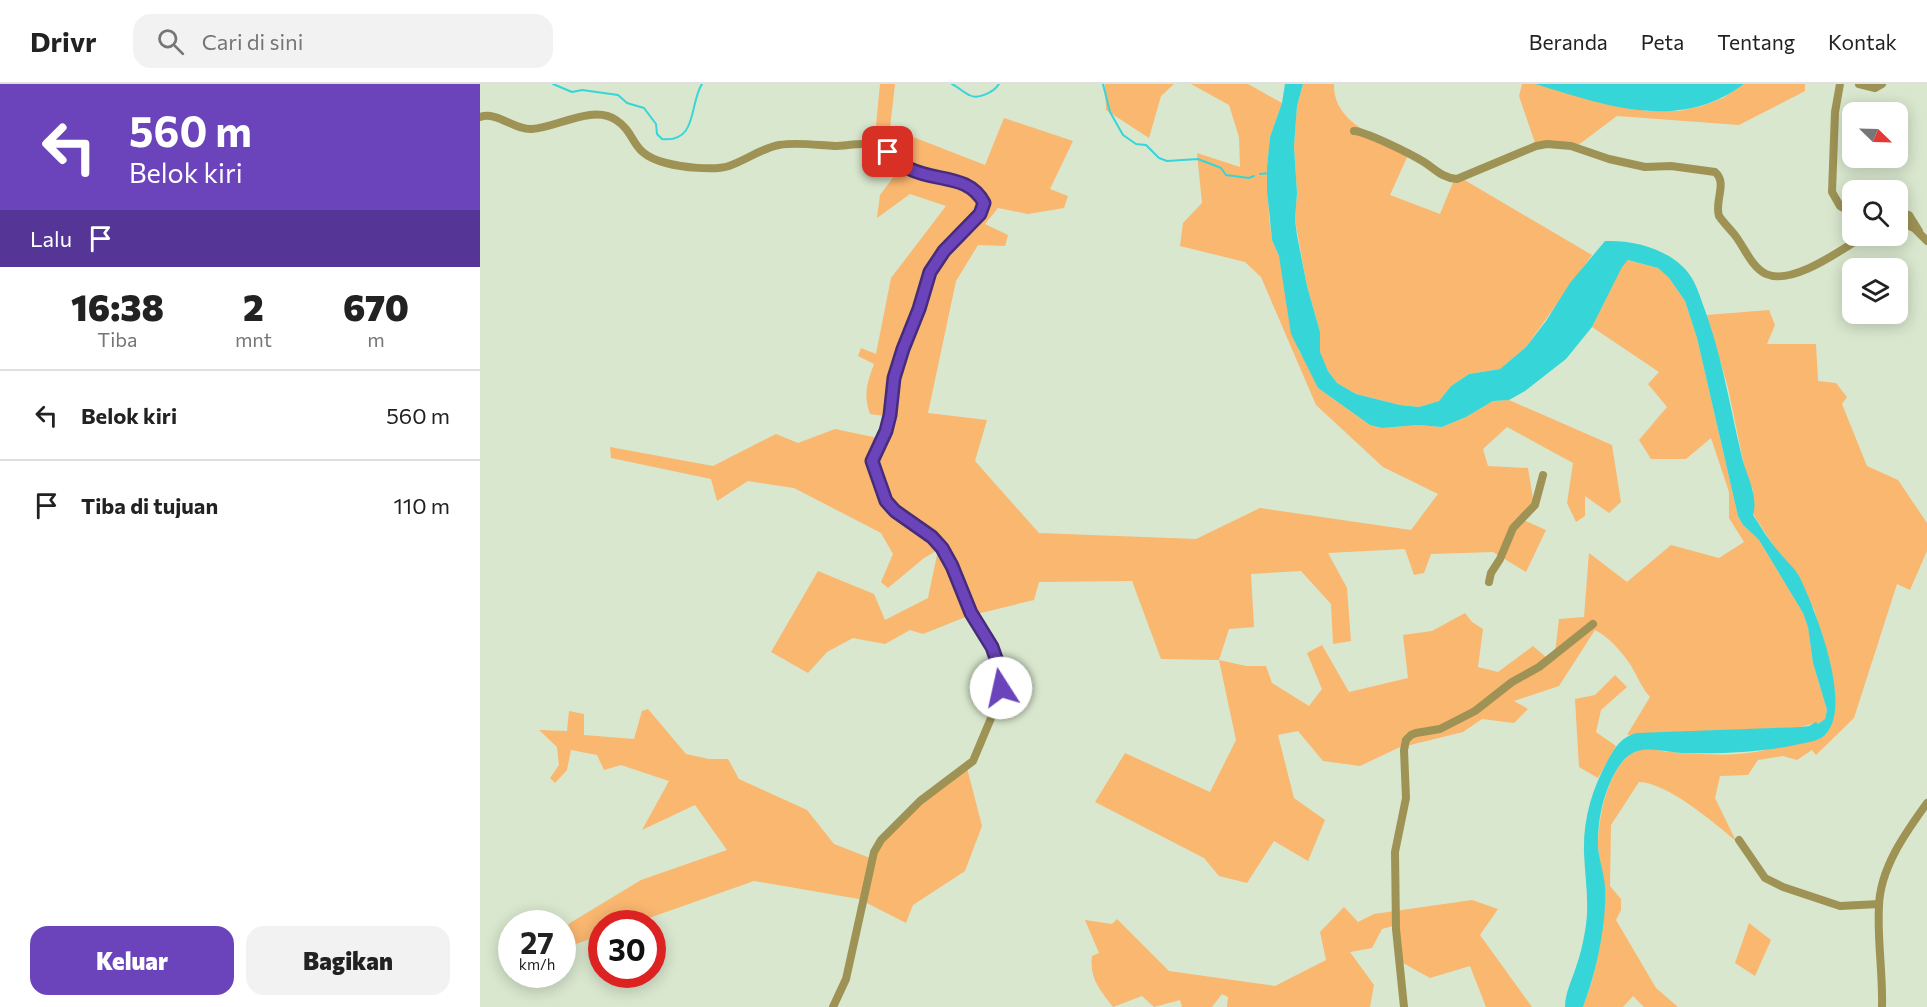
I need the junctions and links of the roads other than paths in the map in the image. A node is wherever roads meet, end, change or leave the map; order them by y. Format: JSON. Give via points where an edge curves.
{"nodes":[{"id":1,"x":1840,"y":84,"type":"edge"},
{"id":2,"x":1859,"y":84,"type":"edge"},
{"id":3,"x":1882,"y":84,"type":"edge"},
{"id":4,"x":480,"y":117,"type":"edge"},
{"id":5,"x":1354,"y":131,"type":"dead end"},
{"id":6,"x":1842,"y":207,"type":"edge"},
{"id":7,"x":1908,"y":215,"type":"edge"},
{"id":8,"x":1908,"y":226,"type":"edge"},
{"id":9,"x":1924,"y":238,"type":"edge"},
{"id":10,"x":1848,"y":246,"type":"edge"},
{"id":11,"x":1543,"y":475,"type":"dead end"},
{"id":12,"x":1489,"y":582,"type":"dead end"},
{"id":13,"x":1593,"y":624,"type":"dead end"},
{"id":14,"x":1927,"y":803,"type":"edge"},
{"id":15,"x":1739,"y":840,"type":"dead end"},
{"id":16,"x":1879,"y":904,"type":"junction"},
{"id":17,"x":833,"y":1007,"type":"edge"},
{"id":18,"x":1404,"y":1007,"type":"edge"},
{"id":19,"x":1882,"y":1007,"type":"edge"}],
"edges":[{"from":1,"to":6,"type":"street","via":[[1832,192]]},
{"from":2,"to":3,"type":"street","via":[[1875,88]]},
{"from":4,"to":17,"type":"street","via":[[486,115],[533,129],[605,116],[616,119],[644,155],[665,163],[714,168],[777,145],[877,146],[909,169],[966,184],[984,203],[980,214],[944,251],[930,272],[895,372],[886,431],[872,461],[886,501],[942,548],[971,613],[992,647],[1001,688],[973,761],[920,801],[874,852],[846,979]]},
{"from":5,"to":10,"type":"street","via":[[1423,161],[1452,179],[1547,144],[1571,146],[1645,167],[1715,172],[1721,181],[1719,216],[1761,270],[1774,276],[1816,266]]},
{"from":7,"to":9,"type":"street"},
{"from":8,"to":9,"type":"street"},
{"from":11,"to":12,"type":"street","via":[[1535,505],[1513,528]]},
{"from":13,"to":18,"type":"street","via":[[1475,711],[1445,727],[1416,733],[1406,740],[1406,798],[1395,852],[1396,929]]},
{"from":14,"to":16,"type":"street","via":[[1897,850]]},
{"from":15,"to":16,"type":"street","via":[[1765,878],[1783,888],[1840,906]]},
{"from":16,"to":19,"type":"street"}]}
